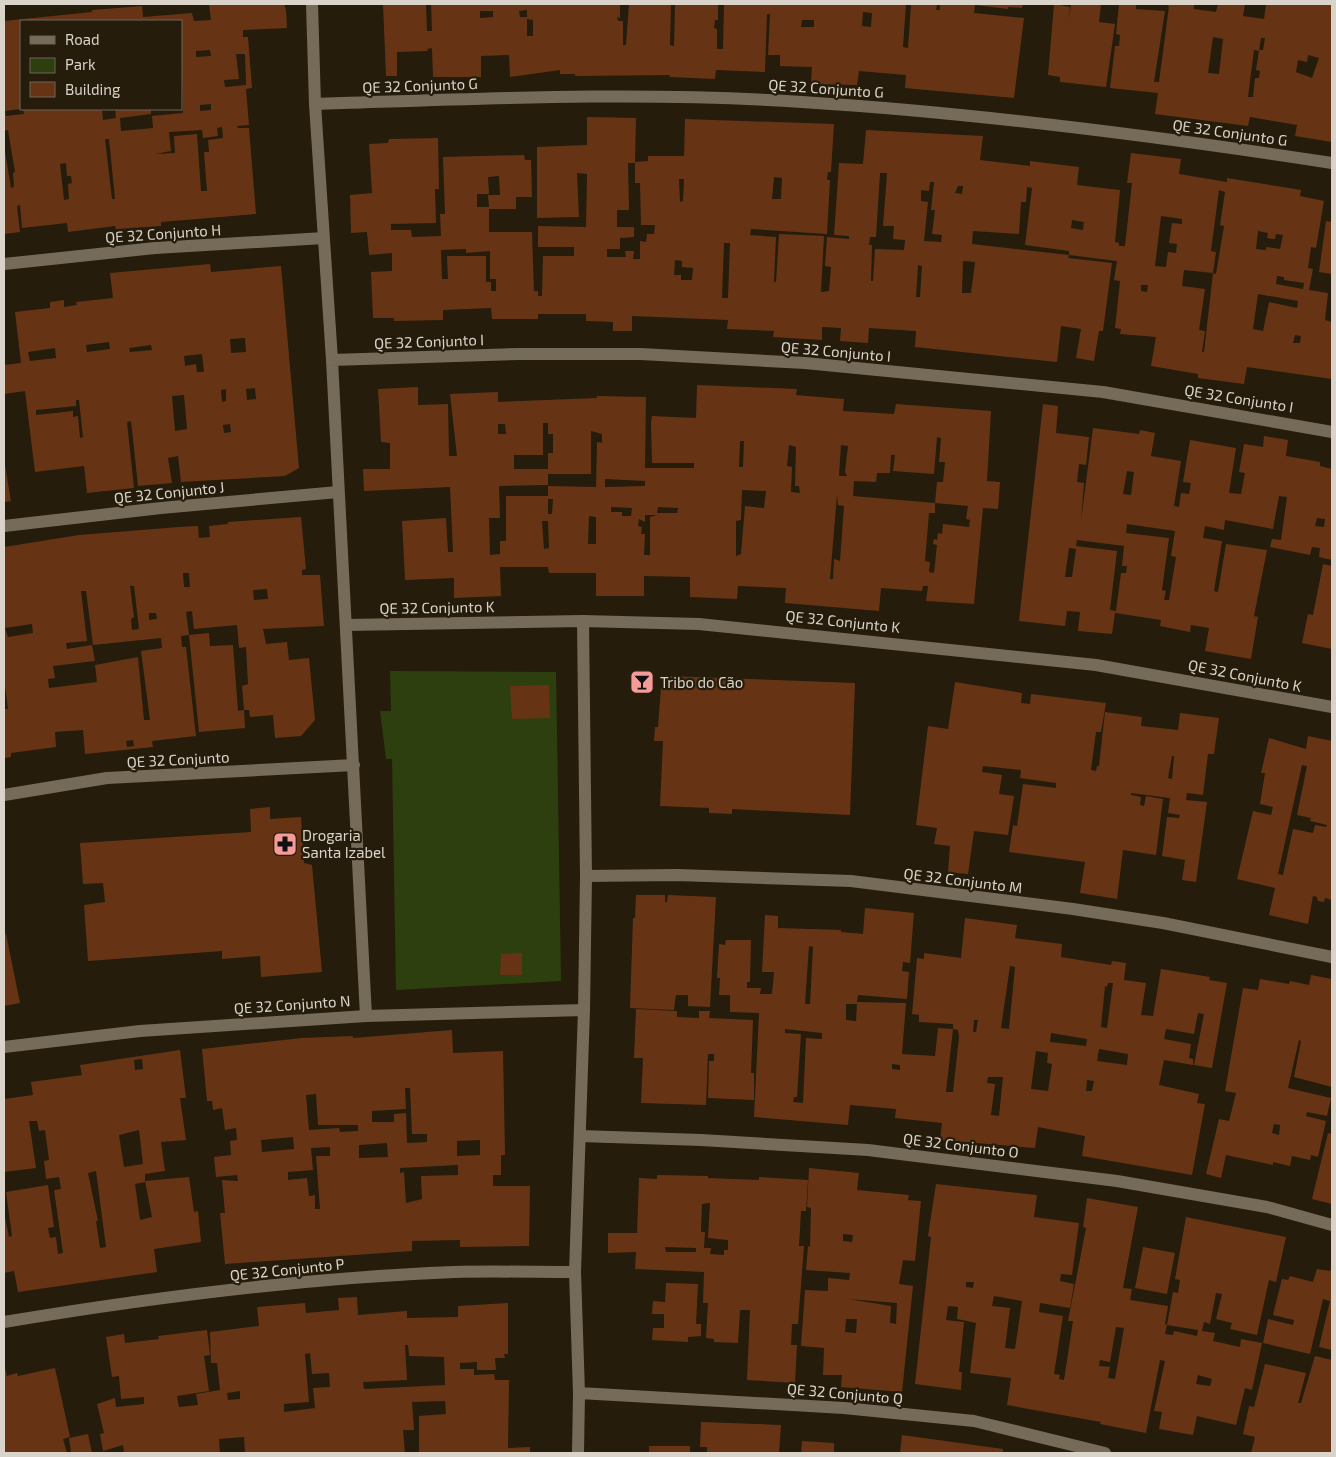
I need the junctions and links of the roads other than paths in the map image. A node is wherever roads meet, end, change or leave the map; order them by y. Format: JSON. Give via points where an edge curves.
{"nodes":[{"id":1,"x":312,"y":4,"type":"edge"},
{"id":2,"x":315,"y":104,"type":"junction"},
{"id":3,"x":1332,"y":163,"type":"edge"},
{"id":4,"x":324,"y":238,"type":"junction"},
{"id":5,"x":4,"y":264,"type":"edge"},
{"id":6,"x":332,"y":360,"type":"junction"},
{"id":7,"x":1332,"y":432,"type":"edge"},
{"id":8,"x":338,"y":492,"type":"junction"},
{"id":9,"x":4,"y":526,"type":"edge"},
{"id":10,"x":582,"y":621,"type":"junction"},
{"id":11,"x":346,"y":625,"type":"junction"},
{"id":12,"x":1332,"y":708,"type":"edge"},
{"id":13,"x":354,"y":765,"type":"junction"},
{"id":14,"x":4,"y":795,"type":"edge"},
{"id":15,"x":586,"y":876,"type":"junction"},
{"id":16,"x":1332,"y":957,"type":"edge"},
{"id":17,"x":584,"y":1010,"type":"junction"},
{"id":18,"x":366,"y":1016,"type":"junction"},
{"id":19,"x":4,"y":1047,"type":"edge"},
{"id":20,"x":580,"y":1136,"type":"junction"},
{"id":21,"x":1332,"y":1225,"type":"edge"},
{"id":22,"x":575,"y":1272,"type":"junction"},
{"id":23,"x":4,"y":1322,"type":"edge"},
{"id":24,"x":579,"y":1393,"type":"junction"},
{"id":25,"x":578,"y":1453,"type":"edge"},
{"id":26,"x":1105,"y":1453,"type":"edge"}],
"edges":[{"from":1,"to":2,"type":"street"},
{"from":2,"to":3,"type":"street","name":"QE 32 Conjunto G","via":[[603,96],[800,102],[983,115]]},
{"from":2,"to":4,"type":"street"},
{"from":4,"to":5,"type":"street","name":"QE 32 Conjunto H","via":[[155,248]]},
{"from":4,"to":6,"type":"street"},
{"from":6,"to":7,"type":"street","name":"QE 32 Conjunto I","via":[[642,354],[805,363],[1103,392]]},
{"from":6,"to":8,"type":"street"},
{"from":8,"to":9,"type":"street","name":"QE 32 Conjunto J"},
{"from":8,"to":11,"type":"street"},
{"from":10,"to":11,"type":"street","name":"QE 32 Conjunto K"},
{"from":10,"to":12,"type":"street","name":"QE 32 Conjunto K","via":[[699,624],[1087,664]]},
{"from":10,"to":15,"type":"street"},
{"from":11,"to":13,"type":"street"},
{"from":13,"to":14,"type":"street","name":"QE 32 Conjunto","via":[[107,778]]},
{"from":13,"to":18,"type":"street"},
{"from":15,"to":16,"type":"street","name":"QE 32 Conjunto M","via":[[677,875],[851,881],[1127,918]]},
{"from":15,"to":17,"type":"street"},
{"from":17,"to":18,"type":"street","name":"QE 32 Conjunto N"},
{"from":17,"to":20,"type":"street"},
{"from":18,"to":19,"type":"street","name":"QE 32 Conjunto N","via":[[140,1031]]},
{"from":20,"to":21,"type":"street","name":"QE 32 Conjunto O","via":[[878,1151],[1117,1181],[1267,1207]]},
{"from":20,"to":22,"type":"street"},
{"from":22,"to":23,"type":"street","name":"QE 32 Conjunto P","via":[[455,1272],[320,1281],[130,1303]]},
{"from":22,"to":24,"type":"street"},
{"from":24,"to":25,"type":"street"},
{"from":24,"to":26,"type":"street","name":"QE 32 Conjunto Q","via":[[844,1408],[974,1421]]}]}
